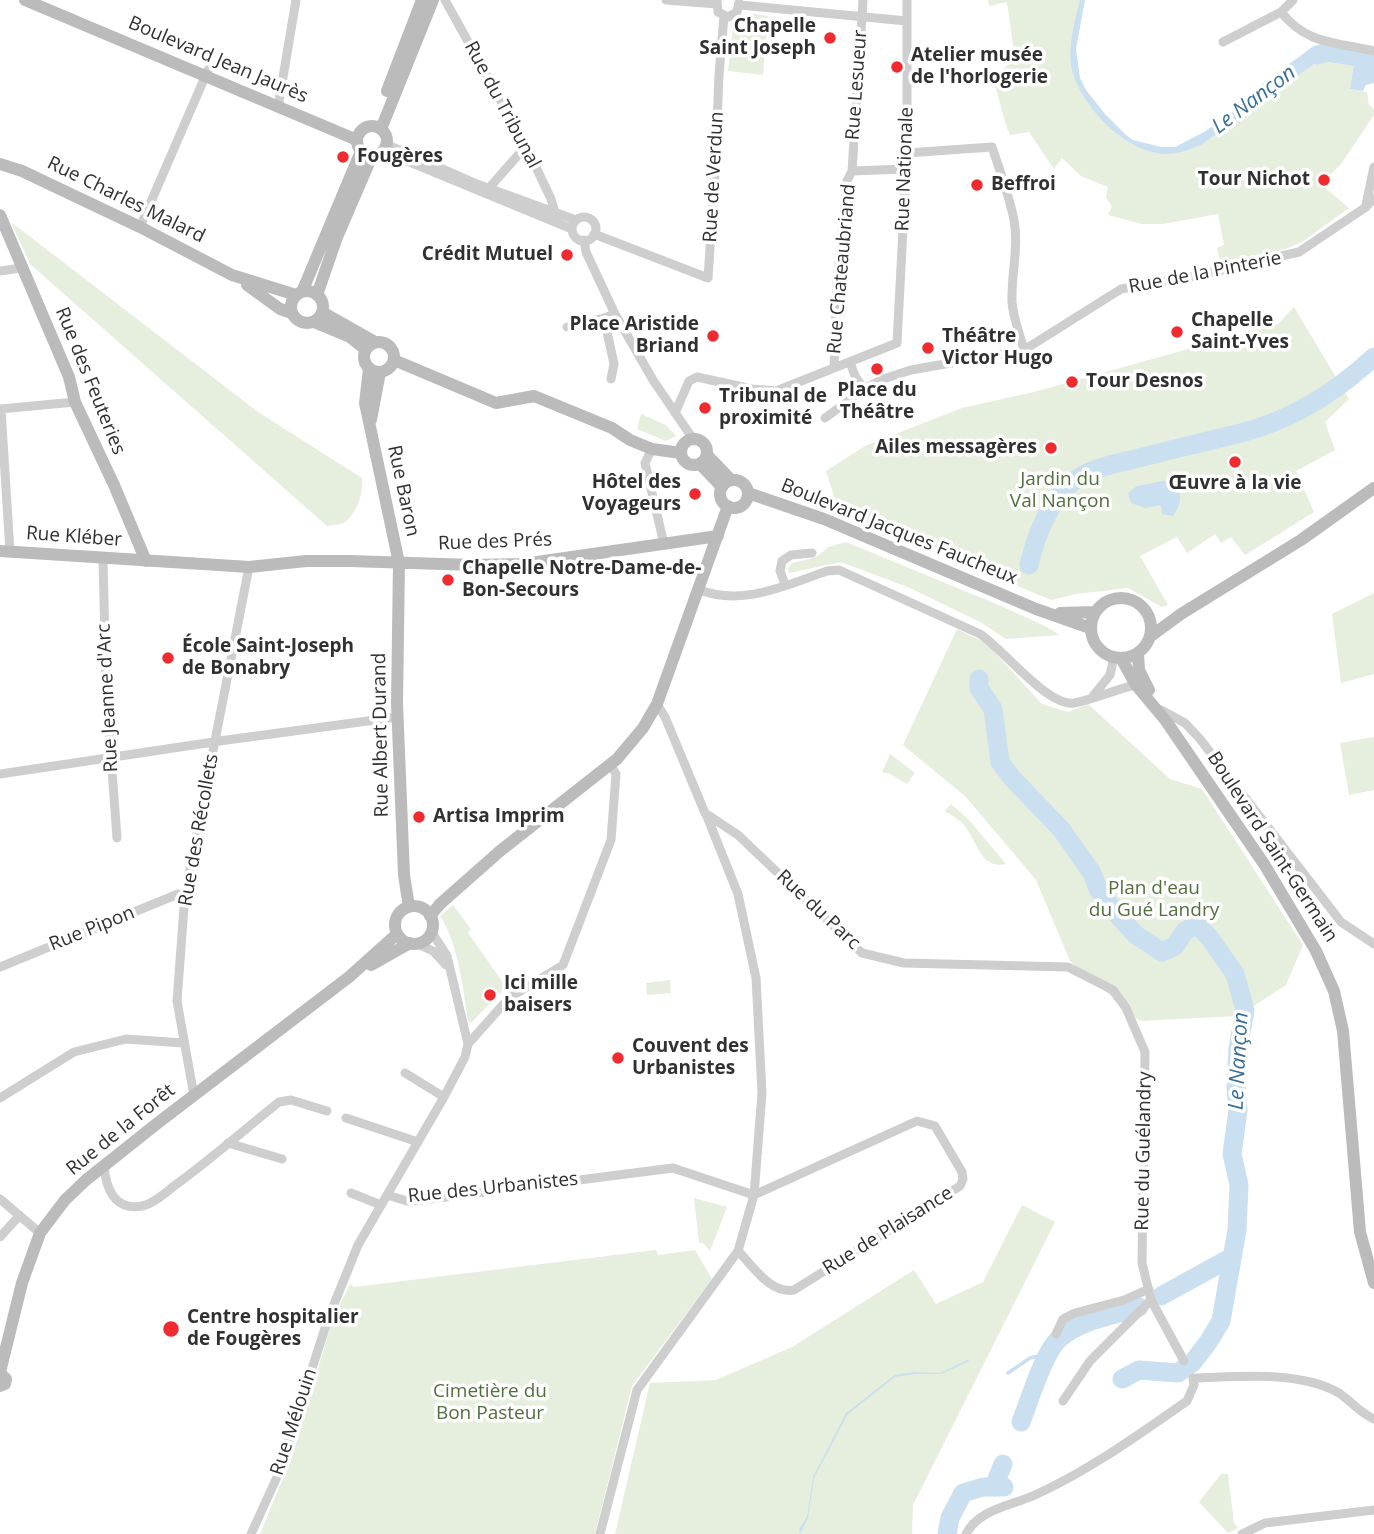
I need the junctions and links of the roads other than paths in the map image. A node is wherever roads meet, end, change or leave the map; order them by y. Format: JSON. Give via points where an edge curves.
{"nodes":[{"id":1,"x":24,"y":0,"type":"edge"},
{"id":2,"x":39,"y":0,"type":"edge"},
{"id":3,"x":296,"y":0,"type":"edge"},
{"id":4,"x":422,"y":0,"type":"edge"},
{"id":5,"x":433,"y":0,"type":"edge"},
{"id":6,"x":445,"y":0,"type":"edge"},
{"id":7,"x":666,"y":0,"type":"edge"},
{"id":8,"x":863,"y":0,"type":"edge"},
{"id":9,"x":907,"y":0,"type":"edge"},
{"id":10,"x":1293,"y":0,"type":"edge"},
{"id":11,"x":716,"y":2,"type":"edge"},
{"id":12,"x":739,"y":3,"type":"edge"},
{"id":13,"x":1281,"y":12,"type":"junction"},
{"id":14,"x":724,"y":16,"type":"junction"},
{"id":15,"x":862,"y":17,"type":"junction"},
{"id":16,"x":907,"y":21,"type":"junction"},
{"id":17,"x":1223,"y":42,"type":"dead end"},
{"id":18,"x":1374,"y":51,"type":"edge"},
{"id":19,"x":206,"y":73,"type":"junction"},
{"id":20,"x":278,"y":103,"type":"junction"},
{"id":21,"x":377,"y":128,"type":"junction"},
{"id":22,"x":370,"y":146,"type":"junction"},
{"id":23,"x":526,"y":146,"type":"junction"},
{"id":24,"x":907,"y":153,"type":"junction"},
{"id":25,"x":0,"y":164,"type":"edge"},
{"id":26,"x":1374,"y":167,"type":"edge"},
{"id":27,"x":906,"y":169,"type":"junction"},
{"id":28,"x":852,"y":171,"type":"junction"},
{"id":29,"x":490,"y":187,"type":"junction"},
{"id":30,"x":1374,"y":198,"type":"edge"},
{"id":31,"x":1366,"y":207,"type":"junction"},
{"id":32,"x":555,"y":212,"type":"junction"},
{"id":33,"x":0,"y":215,"type":"edge"},
{"id":34,"x":574,"y":224,"type":"junction"},
{"id":35,"x":140,"y":227,"type":"junction"},
{"id":36,"x":594,"y":234,"type":"junction"},
{"id":37,"x":584,"y":240,"type":"junction"},
{"id":38,"x":325,"y":255,"type":"junction"},
{"id":39,"x":21,"y":268,"type":"junction"},
{"id":40,"x":0,"y":271,"type":"edge"},
{"id":41,"x":254,"y":286,"type":"junction"},
{"id":42,"x":299,"y":293,"type":"junction"},
{"id":43,"x":317,"y":295,"type":"junction"},
{"id":44,"x":292,"y":313,"type":"junction"},
{"id":45,"x":615,"y":314,"type":"junction"},
{"id":46,"x":318,"y":317,"type":"junction"},
{"id":47,"x":604,"y":318,"type":"junction"},
{"id":48,"x":568,"y":327,"type":"dead end"},
{"id":49,"x":370,"y":345,"type":"junction"},
{"id":50,"x":1024,"y":350,"type":"junction"},
{"id":51,"x":394,"y":360,"type":"junction"},
{"id":52,"x":850,"y":362,"type":"junction"},
{"id":53,"x":834,"y":368,"type":"junction"},
{"id":54,"x":374,"y":370,"type":"junction"},
{"id":55,"x":611,"y":379,"type":"dead end"},
{"id":56,"x":864,"y":389,"type":"junction"},
{"id":57,"x":75,"y":402,"type":"junction"},
{"id":58,"x":1,"y":409,"type":"edge"},
{"id":59,"x":675,"y":413,"type":"junction"},
{"id":60,"x":825,"y":418,"type":"dead end"},
{"id":61,"x":693,"y":439,"type":"junction"},
{"id":62,"x":652,"y":449,"type":"junction"},
{"id":63,"x":681,"y":453,"type":"junction"},
{"id":64,"x":704,"y":459,"type":"junction"},
{"id":65,"x":727,"y":484,"type":"junction"},
{"id":66,"x":1374,"y":488,"type":"edge"},
{"id":67,"x":748,"y":493,"type":"junction"},
{"id":68,"x":727,"y":506,"type":"junction"},
{"id":69,"x":718,"y":536,"type":"junction"},
{"id":70,"x":664,"y":544,"type":"junction"},
{"id":71,"x":5,"y":552,"type":"edge"},
{"id":72,"x":812,"y":553,"type":"dead end"},
{"id":73,"x":103,"y":558,"type":"junction"},
{"id":74,"x":146,"y":561,"type":"junction"},
{"id":75,"x":399,"y":563,"type":"junction"},
{"id":76,"x":249,"y":567,"type":"junction"},
{"id":77,"x":785,"y":584,"type":"junction"},
{"id":78,"x":697,"y":589,"type":"junction"},
{"id":79,"x":1035,"y":609,"type":"junction"},
{"id":80,"x":1095,"y":612,"type":"junction"},
{"id":81,"x":1181,"y":614,"type":"junction"},
{"id":82,"x":1150,"y":617,"type":"junction"},
{"id":83,"x":1090,"y":628,"type":"junction"},
{"id":84,"x":1151,"y":636,"type":"junction"},
{"id":85,"x":1138,"y":653,"type":"junction"},
{"id":86,"x":1118,"y":658,"type":"junction"},
{"id":87,"x":1136,"y":685,"type":"junction"},
{"id":88,"x":1091,"y":697,"type":"junction"},
{"id":89,"x":657,"y":704,"type":"junction"},
{"id":90,"x":1164,"y":715,"type":"junction"},
{"id":91,"x":397,"y":717,"type":"junction"},
{"id":92,"x":215,"y":741,"type":"junction"},
{"id":93,"x":111,"y":757,"type":"junction"},
{"id":94,"x":610,"y":764,"type":"junction"},
{"id":95,"x":0,"y":774,"type":"edge"},
{"id":96,"x":705,"y":813,"type":"junction"},
{"id":97,"x":117,"y":838,"type":"dead end"},
{"id":98,"x":185,"y":894,"type":"junction"},
{"id":99,"x":408,"y":907,"type":"junction"},
{"id":100,"x":430,"y":916,"type":"junction"},
{"id":101,"x":431,"y":931,"type":"junction"},
{"id":102,"x":397,"y":934,"type":"junction"},
{"id":103,"x":412,"y":943,"type":"junction"},
{"id":104,"x":1374,"y":944,"type":"edge"},
{"id":105,"x":0,"y":967,"type":"edge"},
{"id":106,"x":1068,"y":967,"type":"joint"},
{"id":107,"x":450,"y":969,"type":"junction"},
{"id":108,"x":349,"y":976,"type":"junction"},
{"id":109,"x":183,"y":1043,"type":"junction"},
{"id":110,"x":468,"y":1044,"type":"junction"},
{"id":111,"x":405,"y":1073,"type":"dead end"},
{"id":112,"x":194,"y":1096,"type":"junction"},
{"id":113,"x":444,"y":1097,"type":"junction"},
{"id":114,"x":0,"y":1098,"type":"edge"},
{"id":115,"x":327,"y":1111,"type":"dead end"},
{"id":116,"x":346,"y":1118,"type":"dead end"},
{"id":117,"x":418,"y":1142,"type":"junction"},
{"id":118,"x":228,"y":1143,"type":"junction"},
{"id":119,"x":282,"y":1159,"type":"dead end"},
{"id":120,"x":104,"y":1166,"type":"junction"},
{"id":121,"x":351,"y":1193,"type":"dead end"},
{"id":122,"x":387,"y":1195,"type":"junction"},
{"id":123,"x":754,"y":1195,"type":"junction"},
{"id":124,"x":0,"y":1199,"type":"edge"},
{"id":125,"x":381,"y":1205,"type":"junction"},
{"id":126,"x":19,"y":1216,"type":"junction"},
{"id":127,"x":40,"y":1233,"type":"junction"},
{"id":128,"x":0,"y":1237,"type":"edge"},
{"id":129,"x":738,"y":1251,"type":"junction"},
{"id":130,"x":1374,"y":1283,"type":"edge"},
{"id":131,"x":1149,"y":1289,"type":"junction"},
{"id":132,"x":1152,"y":1300,"type":"junction"},
{"id":133,"x":1056,"y":1334,"type":"dead end"},
{"id":134,"x":1184,"y":1361,"type":"dead end"},
{"id":135,"x":0,"y":1372,"type":"edge"},
{"id":136,"x":0,"y":1386,"type":"edge"},
{"id":137,"x":1063,"y":1401,"type":"dead end"},
{"id":138,"x":1374,"y":1419,"type":"edge"},
{"id":139,"x":1374,"y":1510,"type":"edge"},
{"id":140,"x":251,"y":1534,"type":"edge"},
{"id":141,"x":600,"y":1534,"type":"edge"},
{"id":142,"x":966,"y":1534,"type":"edge"},
{"id":143,"x":1242,"y":1534,"type":"edge"}],
"edges":[{"from":1,"to":19,"type":"main road","name":"Boulevard Jean Jaurès"},
{"from":2,"to":19,"type":"main road","name":"Boulevard Jean Jaurès"},
{"from":3,"to":20,"type":"street"},
{"from":4,"to":21,"type":"main road"},
{"from":5,"to":21,"type":"main road"},
{"from":6,"to":23,"type":"street","name":"Rue du Tribunal"},
{"from":7,"to":11,"type":"street"},
{"from":8,"to":15,"type":"street","name":"Rue Lesueur"},
{"from":9,"to":16,"type":"street","name":"Rue Nationale"},
{"from":10,"to":13,"type":"street"},
{"from":11,"to":14,"type":"street"},
{"from":12,"to":14,"type":"street","via":[[735,15]]},
{"from":12,"to":15,"type":"street"},
{"from":13,"to":17,"type":"street"},
{"from":13,"to":18,"type":"street","via":[[1313,39]]},
{"from":14,"to":36,"type":"street","name":"Rue de Verdun","via":[[708,278]]},
{"from":15,"to":16,"type":"street"},
{"from":15,"to":28,"type":"street","name":"Rue Lesueur"},
{"from":16,"to":24,"type":"street","name":"Rue Nationale"},
{"from":19,"to":20,"type":"main road","name":"Boulevard Jean Jaurès"},
{"from":19,"to":35,"type":"street"},
{"from":20,"to":22,"type":"main road","name":"Boulevard Jean Jaurès"},
{"from":21,"to":22,"type":"main road","via":[[366,128]]},
{"from":21,"to":22,"type":"main road","via":[[386,136]]},
{"from":22,"to":29,"type":"street","name":"Boulevard Jean Jaurès"},
{"from":22,"to":34,"type":"street","name":"Boulevard Jean Jaurès"},
{"from":22,"to":38,"type":"main road"},
{"from":23,"to":29,"type":"street"},
{"from":23,"to":32,"type":"street","name":"Rue du Tribunal"},
{"from":24,"to":27,"type":"street","name":"Rue Nationale"},
{"from":24,"to":50,"type":"street","via":[[992,147],[1014,222],[1012,306]]},
{"from":25,"to":35,"type":"main road","name":"Rue Charles Malard"},
{"from":26,"to":31,"type":"street"},
{"from":27,"to":28,"type":"street"},
{"from":27,"to":52,"type":"street","name":"Rue Nationale","via":[[897,342]]},
{"from":28,"to":53,"type":"street","name":"Rue Chateaubriand","via":[[846,181]]},
{"from":29,"to":32,"type":"street","name":"Boulevard Jean Jaurès"},
{"from":30,"to":31,"type":"street","name":"Rue de la Pinterie"},
{"from":31,"to":50,"type":"street","name":"Rue de la Pinterie","via":[[1289,256],[1121,289]]},
{"from":32,"to":34,"type":"street","name":"Boulevard Jean Jaurès"},
{"from":33,"to":39,"type":"main road","name":"Rue des Feuteries"},
{"from":34,"to":36,"type":"street","via":[[583,217],[592,220]]},
{"from":34,"to":37,"type":"street","via":[[577,239]]},
{"from":35,"to":41,"type":"main road","name":"Rue Charles Malard"},
{"from":36,"to":37,"type":"street"},
{"from":37,"to":45,"type":"street"},
{"from":38,"to":42,"type":"main road"},
{"from":38,"to":43,"type":"main road"},
{"from":39,"to":40,"type":"street"},
{"from":39,"to":57,"type":"main road","name":"Rue des Feuteries","via":[[69,377]]},
{"from":41,"to":42,"type":"main road"},
{"from":41,"to":44,"type":"main road","name":"Rue Charles Malard","via":[[280,309]]},
{"from":42,"to":43,"type":"main road"},
{"from":42,"to":44,"type":"main road","via":[[291,303]]},
{"from":43,"to":46,"type":"main road","via":[[323,303]]},
{"from":44,"to":46,"type":"main road","via":[[303,323]]},
{"from":45,"to":47,"type":"street"},
{"from":45,"to":59,"type":"street"},
{"from":46,"to":49,"type":"main road"},
{"from":47,"to":48,"type":"street"},
{"from":47,"to":55,"type":"street","via":[[614,365]]},
{"from":49,"to":51,"type":"main road","via":[[385,342]]},
{"from":49,"to":54,"type":"main road","via":[[363,359]]},
{"from":50,"to":56,"type":"street","name":"Rue de la Pinterie","via":[[911,370]]},
{"from":51,"to":54,"type":"main road","via":[[389,368]]},
{"from":51,"to":62,"type":"main road","via":[[496,403],[534,396]]},
{"from":52,"to":53,"type":"street"},
{"from":52,"to":56,"type":"street"},
{"from":53,"to":59,"type":"street","via":[[776,391],[697,376],[689,381]]},
{"from":54,"to":75,"type":"main road","name":"Rue Baron","via":[[370,427]]},
{"from":56,"to":60,"type":"street"},
{"from":57,"to":58,"type":"street"},
{"from":57,"to":74,"type":"main road","name":"Rue des Feuteries"},
{"from":58,"to":71,"type":"street"},
{"from":59,"to":61,"type":"street"},
{"from":61,"to":63,"type":"main road","via":[[683,445]]},
{"from":61,"to":64,"type":"main road","via":[[704,443]]},
{"from":62,"to":63,"type":"main road"},
{"from":62,"to":70,"type":"street","via":[[645,463]]},
{"from":63,"to":64,"type":"main road","via":[[688,463]]},
{"from":64,"to":65,"type":"main road"},
{"from":65,"to":67,"type":"main road","via":[[741,482]]},
{"from":65,"to":68,"type":"main road","via":[[720,495]]},
{"from":66,"to":81,"type":"main road","via":[[1301,540]]},
{"from":67,"to":68,"type":"main road","via":[[743,504]]},
{"from":67,"to":79,"type":"main road","name":"Boulevard Jacques Faucheux","via":[[824,519]]},
{"from":68,"to":69,"type":"main road"},
{"from":69,"to":70,"type":"main road","name":"Rue des Prés"},
{"from":69,"to":78,"type":"main road"},
{"from":70,"to":75,"type":"main road","name":"Rue des Prés","via":[[523,564]]},
{"from":71,"to":73,"type":"main road","name":"Rue Kléber"},
{"from":72,"to":77,"type":"street","via":[[782,561]]},
{"from":73,"to":74,"type":"main road","name":"Rue Kléber"},
{"from":73,"to":93,"type":"street","name":"Rue Jeanne d'Arc"},
{"from":74,"to":76,"type":"main road","name":"Rue des Prés"},
{"from":75,"to":76,"type":"main road","name":"Rue des Prés","via":[[306,561]]},
{"from":75,"to":91,"type":"main road","name":"Rue Albert Durand"},
{"from":76,"to":92,"type":"street","name":"Rue des Récollets"},
{"from":77,"to":78,"type":"street","via":[[749,597]]},
{"from":77,"to":88,"type":"street","via":[[839,570],[980,634],[1052,698],[1076,703]]},
{"from":78,"to":89,"type":"main road"},
{"from":79,"to":80,"type":"main road","name":"Boulevard Jacques Faucheux"},
{"from":79,"to":83,"type":"main road","name":"Boulevard Jacques Faucheux"},
{"from":80,"to":82,"type":"main road","via":[[1110,599],[1129,598]]},
{"from":80,"to":83,"type":"main road"},
{"from":81,"to":82,"type":"main road"},
{"from":81,"to":84,"type":"main road"},
{"from":82,"to":84,"type":"main road"},
{"from":83,"to":86,"type":"main road","via":[[1097,647]]},
{"from":84,"to":85,"type":"main road"},
{"from":85,"to":86,"type":"main road"},
{"from":85,"to":90,"type":"main road","via":[[1143,682]]},
{"from":86,"to":87,"type":"main road","name":"Boulevard Saint-Germain"},
{"from":86,"to":88,"type":"street"},
{"from":87,"to":88,"type":"street"},
{"from":87,"to":90,"type":"main road","name":"Boulevard Saint-Germain"},
{"from":89,"to":94,"type":"main road","via":[[630,745]]},
{"from":89,"to":96,"type":"street"},
{"from":90,"to":104,"type":"street","via":[[1185,723],[1200,739],[1340,922]]},
{"from":90,"to":130,"type":"main road","name":"Boulevard Saint-Germain","via":[[1264,864],[1316,951],[1334,991],[1343,1031],[1360,1232]]},
{"from":91,"to":92,"type":"street"},
{"from":91,"to":99,"type":"main road","name":"Rue Albert Durand"},
{"from":92,"to":93,"type":"street"},
{"from":92,"to":98,"type":"street","name":"Rue des Récollets"},
{"from":93,"to":95,"type":"street"},
{"from":93,"to":97,"type":"street","name":"Rue Jeanne d'Arc"},
{"from":94,"to":100,"type":"main road","via":[[500,851]]},
{"from":94,"to":110,"type":"street","via":[[616,774],[611,840],[564,965],[509,998]]},
{"from":96,"to":106,"type":"street","name":"Rue du Parc","via":[[738,835],[862,953],[904,963]]},
{"from":96,"to":123,"type":"street","via":[[738,894],[756,978],[762,1093]]},
{"from":98,"to":105,"type":"street","name":"Rue Pipon"},
{"from":98,"to":109,"type":"street","name":"Rue des Récollets","via":[[177,1001]]},
{"from":99,"to":100,"type":"main road","via":[[419,907]]},
{"from":99,"to":102,"type":"main road","via":[[395,920]]},
{"from":100,"to":101,"type":"main road"},
{"from":101,"to":103,"type":"main road","via":[[425,939]]},
{"from":101,"to":107,"type":"street"},
{"from":102,"to":103,"type":"main road"},
{"from":102,"to":108,"type":"main road","name":"Rue de la Forêt"},
{"from":103,"to":107,"type":"street","via":[[433,951]]},
{"from":103,"to":108,"type":"main road","name":"Rue de la Forêt"},
{"from":106,"to":131,"type":"street","name":"Rue du Guélandry","via":[[1113,990],[1145,1052],[1142,1263]]},
{"from":107,"to":110,"type":"street"},
{"from":108,"to":112,"type":"main road","name":"Rue de la Forêt"},
{"from":109,"to":112,"type":"street","name":"Rue des Récollets"},
{"from":109,"to":114,"type":"street","via":[[126,1039],[74,1052]]},
{"from":110,"to":113,"type":"street","name":"Rue des Urbanistes"},
{"from":111,"to":113,"type":"street"},
{"from":112,"to":120,"type":"main road","name":"Rue de la Forêt"},
{"from":113,"to":117,"type":"street","name":"Rue des Urbanistes"},
{"from":115,"to":118,"type":"street","via":[[285,1100]]},
{"from":116,"to":117,"type":"street"},
{"from":117,"to":122,"type":"street","name":"Rue des Urbanistes"},
{"from":118,"to":119,"type":"street"},
{"from":118,"to":120,"type":"street","via":[[142,1206],[126,1205],[110,1195]]},
{"from":120,"to":127,"type":"main road","name":"Rue de la Forêt","via":[[65,1200]]},
{"from":121,"to":125,"type":"street"},
{"from":122,"to":123,"type":"street","name":"Rue des Urbanistes","via":[[422,1200],[673,1168]]},
{"from":122,"to":125,"type":"street","name":"Rue Mélouin"},
{"from":123,"to":129,"type":"street"},
{"from":123,"to":129,"type":"street","name":"Rue de Plaisance","via":[[917,1121],[935,1126],[963,1179],[960,1186],[794,1290],[773,1287]]},
{"from":124,"to":126,"type":"street"},
{"from":125,"to":140,"type":"street","name":"Rue Mélouin","via":[[358,1245],[328,1319],[277,1477]]},
{"from":126,"to":127,"type":"street"},
{"from":126,"to":128,"type":"street"},
{"from":127,"to":135,"type":"main road","name":"Rue de la Forêt"},
{"from":129,"to":141,"type":"street","via":[[637,1390]]},
{"from":131,"to":132,"type":"street","name":"Rue du Guélandry"},
{"from":131,"to":133,"type":"street","via":[[1075,1313],[1063,1319]]},
{"from":132,"to":134,"type":"street","name":"Rue du Guélandry"},
{"from":132,"to":137,"type":"street","via":[[1090,1361]]},
{"from":135,"to":136,"type":"main road","name":"Rue de la Forêt","via":[[6,1379]]},
{"from":138,"to":142,"type":"street","via":[[1338,1393],[1307,1382],[1257,1376],[1193,1378],[1187,1401],[1100,1461],[1035,1495],[989,1512]]},
{"from":139,"to":143,"type":"street","via":[[1265,1523]]}]}
